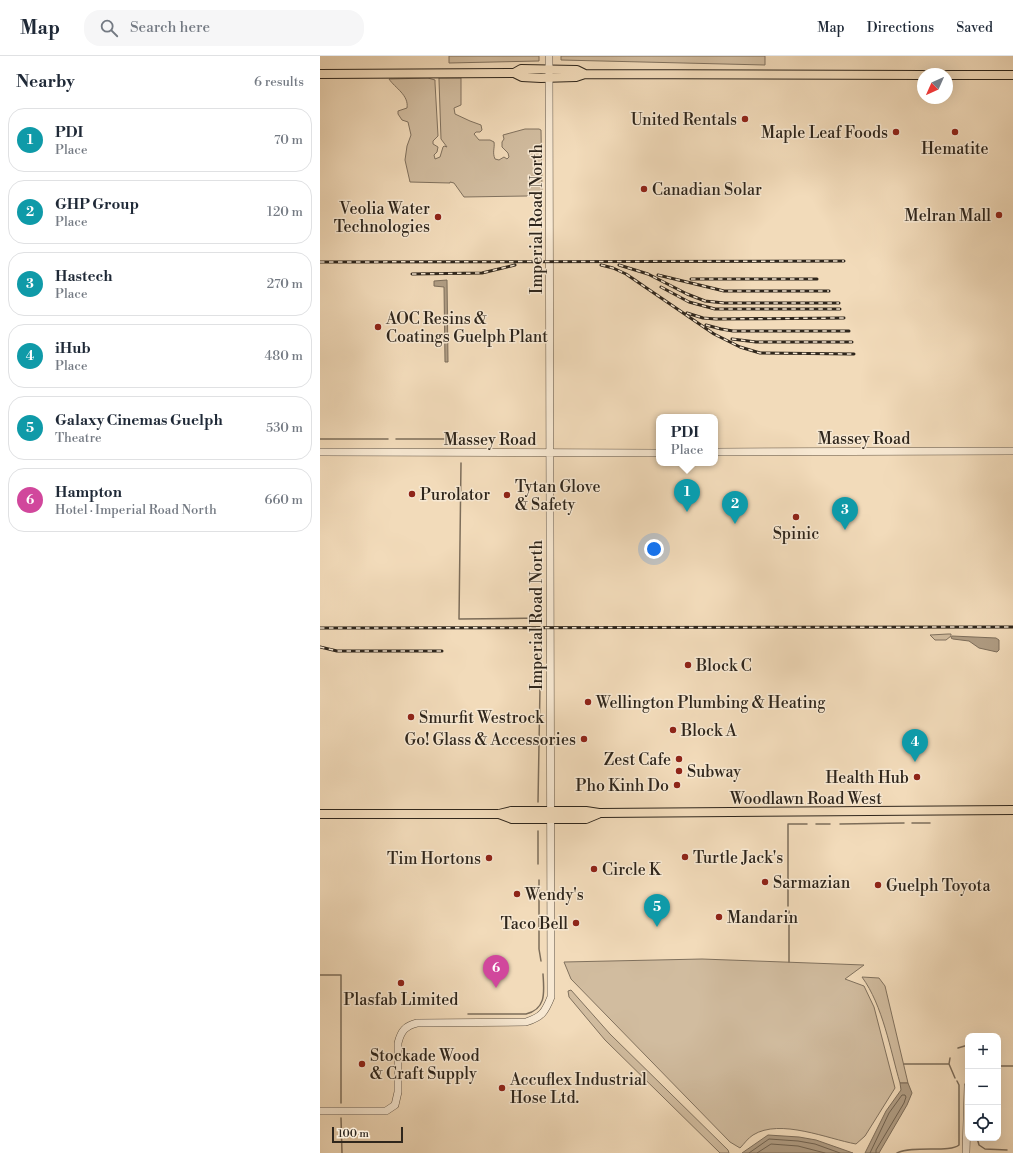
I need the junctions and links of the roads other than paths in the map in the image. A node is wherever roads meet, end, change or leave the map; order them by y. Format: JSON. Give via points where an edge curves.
{"nodes":[{"id":1,"x":549,"y":56,"type":"edge"},
{"id":2,"x":320,"y":74,"type":"edge"},
{"id":3,"x":550,"y":74,"type":"junction"},
{"id":4,"x":917,"y":75,"type":"edge"},
{"id":5,"x":953,"y":75,"type":"edge"},
{"id":6,"x":1013,"y":75,"type":"edge"},
{"id":7,"x":1013,"y":451,"type":"edge"},
{"id":8,"x":320,"y":452,"type":"edge"},
{"id":9,"x":718,"y":452,"type":"edge"},
{"id":10,"x":549,"y":453,"type":"junction"},
{"id":11,"x":656,"y":453,"type":"edge"},
{"id":12,"x":1013,"y":810,"type":"edge"},
{"id":13,"x":320,"y":814,"type":"edge"},
{"id":14,"x":550,"y":815,"type":"junction"},
{"id":15,"x":967,"y":1105,"type":"edge"},
{"id":16,"x":320,"y":1111,"type":"edge"},
{"id":17,"x":966,"y":1153,"type":"edge"}],
"edges":[{"from":1,"to":3,"type":"street","name":"Imperial Road North"},
{"from":2,"to":3,"type":"main road","via":[[514,73],[522,77]]},
{"from":3,"to":4,"type":"main road","via":[[576,77],[585,74]]},
{"from":3,"to":10,"type":"street","name":"Imperial Road North"},
{"from":5,"to":6,"type":"main road"},
{"from":7,"to":9,"type":"street","name":"Massey Road"},
{"from":8,"to":10,"type":"street","name":"Massey Road"},
{"from":10,"to":11,"type":"street","name":"Massey Road"},
{"from":10,"to":14,"type":"street","name":"Imperial Road North"},
{"from":12,"to":14,"type":"main road","name":"Woodlawn Road West","via":[[598,813],[586,819]]},
{"from":13,"to":14,"type":"main road","name":"Woodlawn Road West","via":[[499,814],[512,819]]},
{"from":14,"to":16,"type":"street","name":"Imperial Road North","via":[[551,997],[546,1009],[538,1018],[526,1022],[410,1025],[404,1029],[398,1043],[398,1092],[395,1105],[386,1111]]},
{"from":15,"to":17,"type":"street"}]}
